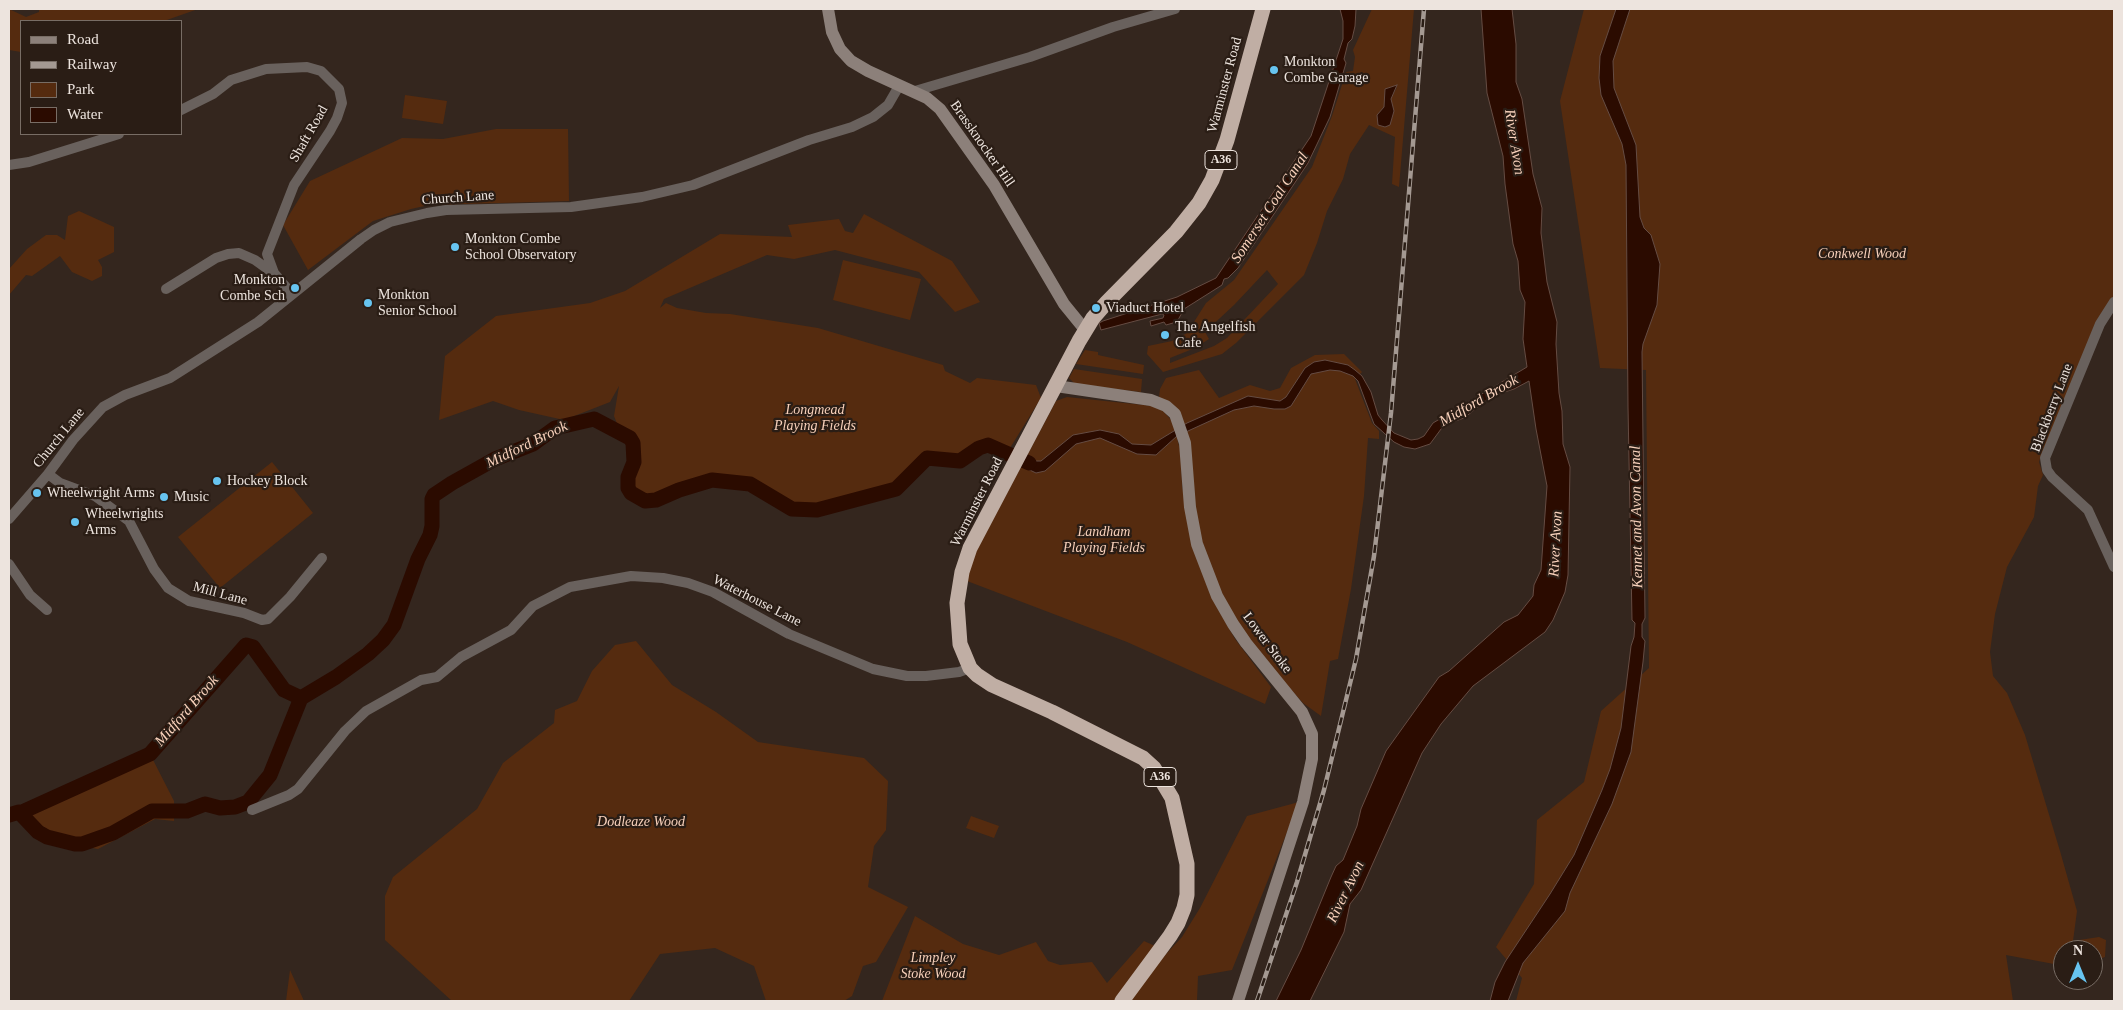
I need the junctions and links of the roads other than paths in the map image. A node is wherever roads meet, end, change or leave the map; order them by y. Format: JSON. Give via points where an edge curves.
{"nodes":[{"id":1,"x":828,"y":9,"type":"edge"},
{"id":2,"x":1175,"y":9,"type":"edge"},
{"id":3,"x":1263,"y":9,"type":"edge"},
{"id":4,"x":899,"y":86,"type":"junction"},
{"id":5,"x":915,"y":91,"type":"junction"},
{"id":6,"x":182,"y":110,"type":"edge"},
{"id":7,"x":116,"y":135,"type":"edge"},
{"id":8,"x":9,"y":165,"type":"edge"},
{"id":9,"x":274,"y":273,"type":"junction"},
{"id":10,"x":166,"y":289,"type":"dead end"},
{"id":11,"x":292,"y":294,"type":"junction"},
{"id":12,"x":2114,"y":302,"type":"edge"},
{"id":13,"x":1086,"y":323,"type":"junction"},
{"id":14,"x":1056,"y":386,"type":"junction"},
{"id":15,"x":48,"y":474,"type":"junction"},
{"id":16,"x":9,"y":519,"type":"edge"},
{"id":17,"x":322,"y":558,"type":"dead end"},
{"id":18,"x":9,"y":564,"type":"edge"},
{"id":19,"x":2114,"y":567,"type":"edge"},
{"id":20,"x":47,"y":610,"type":"dead end"},
{"id":21,"x":970,"y":668,"type":"junction"},
{"id":22,"x":252,"y":810,"type":"dead end"},
{"id":23,"x":1122,"y":1001,"type":"edge"},
{"id":24,"x":1238,"y":1001,"type":"edge"}],
"edges":[{"from":1,"to":4,"type":"main road","name":"Brassknocker Hill","via":[[832,32],[840,49],[851,61]]},
{"from":2,"to":5,"type":"street"},
{"from":3,"to":13,"type":"highway","name":"Warminster Road","number":"A36","via":[[1237,108],[1212,180],[1176,232]]},
{"from":4,"to":5,"type":"main road","name":"Brassknocker Hill"},
{"from":4,"to":11,"type":"street","name":"Church Lane","via":[[888,105],[873,117],[693,185],[612,202],[571,207],[446,210],[390,222],[361,239]]},
{"from":5,"to":13,"type":"main road","name":"Brassknocker Hill","via":[[940,108],[994,185],[1064,304]]},
{"from":6,"to":9,"type":"street","name":"Shaft Road","via":[[213,94],[231,80],[266,69],[307,67],[321,71],[339,88],[342,103],[336,118],[294,185],[268,248],[267,260]]},
{"from":7,"to":8,"type":"street","via":[[29,162]]},
{"from":9,"to":10,"type":"street","via":[[239,253],[228,254]]},
{"from":9,"to":11,"type":"street","name":"Shaft Road"},
{"from":11,"to":15,"type":"street","name":"Church Lane","via":[[258,322],[184,371],[103,407]]},
{"from":12,"to":19,"type":"street","name":"Blackberry Lane","via":[[2100,324],[2045,458],[2047,470],[2088,510]]},
{"from":13,"to":14,"type":"highway","name":"Warminster Road","number":"A36"},
{"from":14,"to":21,"type":"highway","name":"Warminster Road","number":"A36","via":[[970,548],[962,572],[957,603],[960,644]]},
{"from":14,"to":24,"type":"main road","name":"Lower Stoke","via":[[1151,400],[1175,414],[1184,434],[1192,519],[1202,558],[1217,596],[1246,643],[1302,712],[1312,734],[1312,759],[1303,802]]},
{"from":15,"to":16,"type":"street","name":"Church Lane"},
{"from":15,"to":17,"type":"street","name":"Mill Lane","via":[[95,496],[129,521],[154,570],[168,588],[189,601],[268,619]]},
{"from":18,"to":20,"type":"street","via":[[30,594]]},
{"from":21,"to":22,"type":"street","name":"Waterhouse Lane","via":[[926,676],[873,669],[789,634],[713,592],[688,583],[631,576],[570,587],[533,606],[510,630],[461,657],[437,677],[421,680],[366,712],[345,731],[298,788]]},
{"from":21,"to":23,"type":"highway","name":"Warminster Road","number":"A36","via":[[992,685],[1143,758],[1154,768],[1172,798],[1187,864],[1184,908],[1170,936]]}]}
